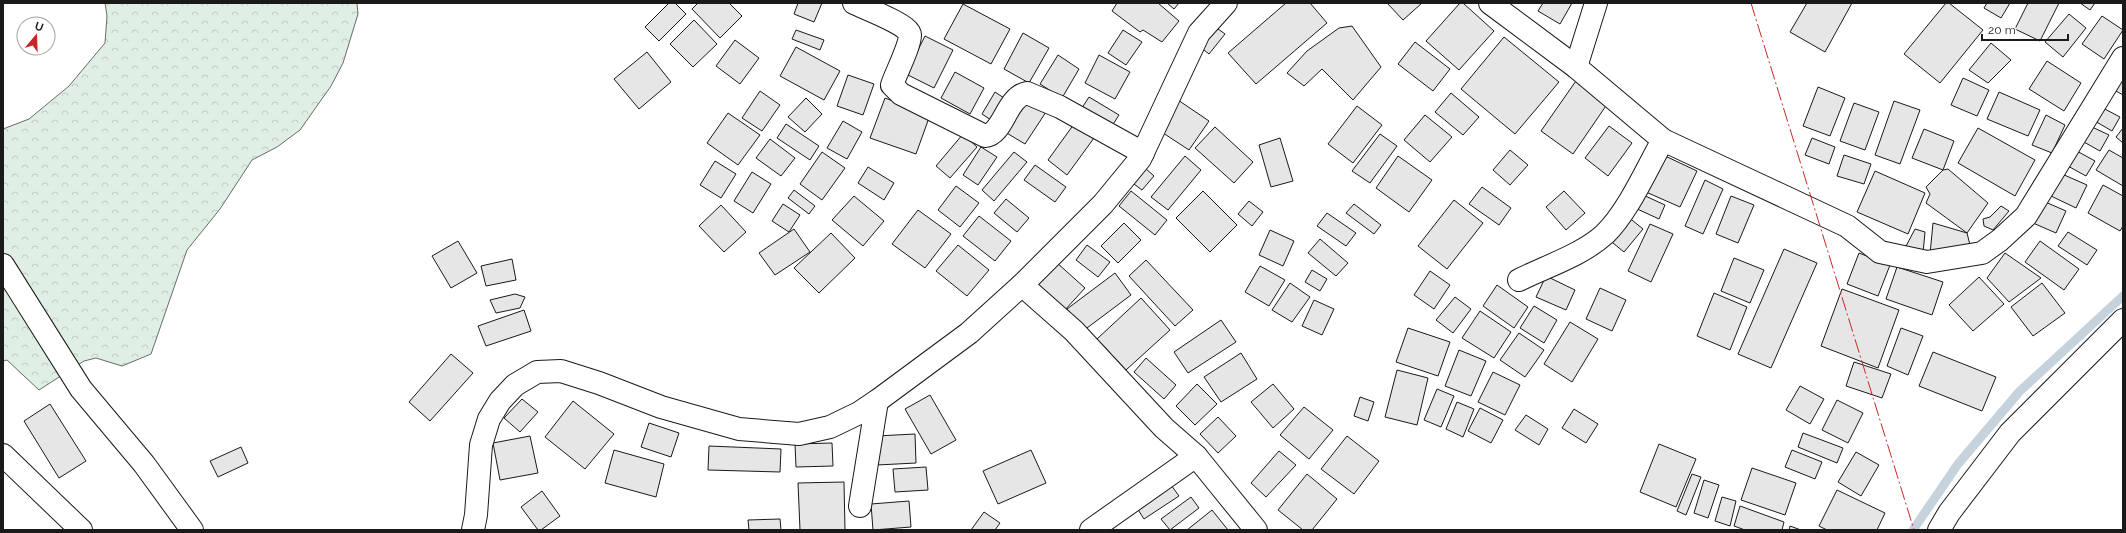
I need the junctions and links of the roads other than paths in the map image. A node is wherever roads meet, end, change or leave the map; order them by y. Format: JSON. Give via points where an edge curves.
{"nodes":[{"id":1,"x":854,"y":3,"type":"edge"},
{"id":2,"x":1226,"y":3,"type":"edge"},
{"id":3,"x":1490,"y":3,"type":"edge"},
{"id":4,"x":1596,"y":3,"type":"edge"},
{"id":5,"x":2123,"y":58,"type":"edge"},
{"id":6,"x":1576,"y":67,"type":"junction"},
{"id":7,"x":1663,"y":140,"type":"junction"},
{"id":8,"x":1143,"y":153,"type":"junction"},
{"id":9,"x":3,"y":265,"type":"edge"},
{"id":10,"x":1519,"y":280,"type":"dead end"},
{"id":11,"x":1022,"y":285,"type":"junction"},
{"id":12,"x":2123,"y":320,"type":"edge"},
{"id":13,"x":877,"y":401,"type":"junction"},
{"id":14,"x":3,"y":455,"type":"edge"},
{"id":15,"x":1196,"y":456,"type":"junction"},
{"id":16,"x":860,"y":506,"type":"dead end"},
{"id":17,"x":81,"y":530,"type":"edge"},
{"id":18,"x":192,"y":530,"type":"edge"},
{"id":19,"x":473,"y":530,"type":"edge"},
{"id":20,"x":1091,"y":530,"type":"edge"},
{"id":21,"x":1256,"y":530,"type":"edge"},
{"id":22,"x":1939,"y":530,"type":"edge"}],
"edges":[{"from":1,"to":8,"type":"street","via":[[908,30],[910,34],[892,85],[901,94],[985,136],[994,133],[1016,99],[1027,93],[1060,107]]},
{"from":2,"to":8,"type":"street","via":[[1199,33]]},
{"from":3,"to":6,"type":"street"},
{"from":4,"to":6,"type":"street"},
{"from":5,"to":7,"type":"street","via":[[2026,216],[1982,253],[1961,257],[1927,262],[1880,252],[1847,226]]},
{"from":6,"to":7,"type":"street"},
{"from":7,"to":10,"type":"street","via":[[1624,209],[1605,234],[1579,251]]},
{"from":8,"to":11,"type":"street","via":[[1104,204]]},
{"from":9,"to":18,"type":"street","via":[[81,389],[144,464]]},
{"from":11,"to":13,"type":"street","via":[[968,333]]},
{"from":11,"to":15,"type":"street","via":[[1074,331],[1164,428]]},
{"from":12,"to":22,"type":"street","via":[[2010,433]]},
{"from":13,"to":16,"type":"street"},
{"from":13,"to":19,"type":"street","via":[[830,427],[799,434],[739,429],[661,407],[561,371],[537,372],[515,385],[500,401],[489,420],[481,445]]},
{"from":14,"to":17,"type":"street"},
{"from":15,"to":20,"type":"street"},
{"from":15,"to":21,"type":"street"}]}
